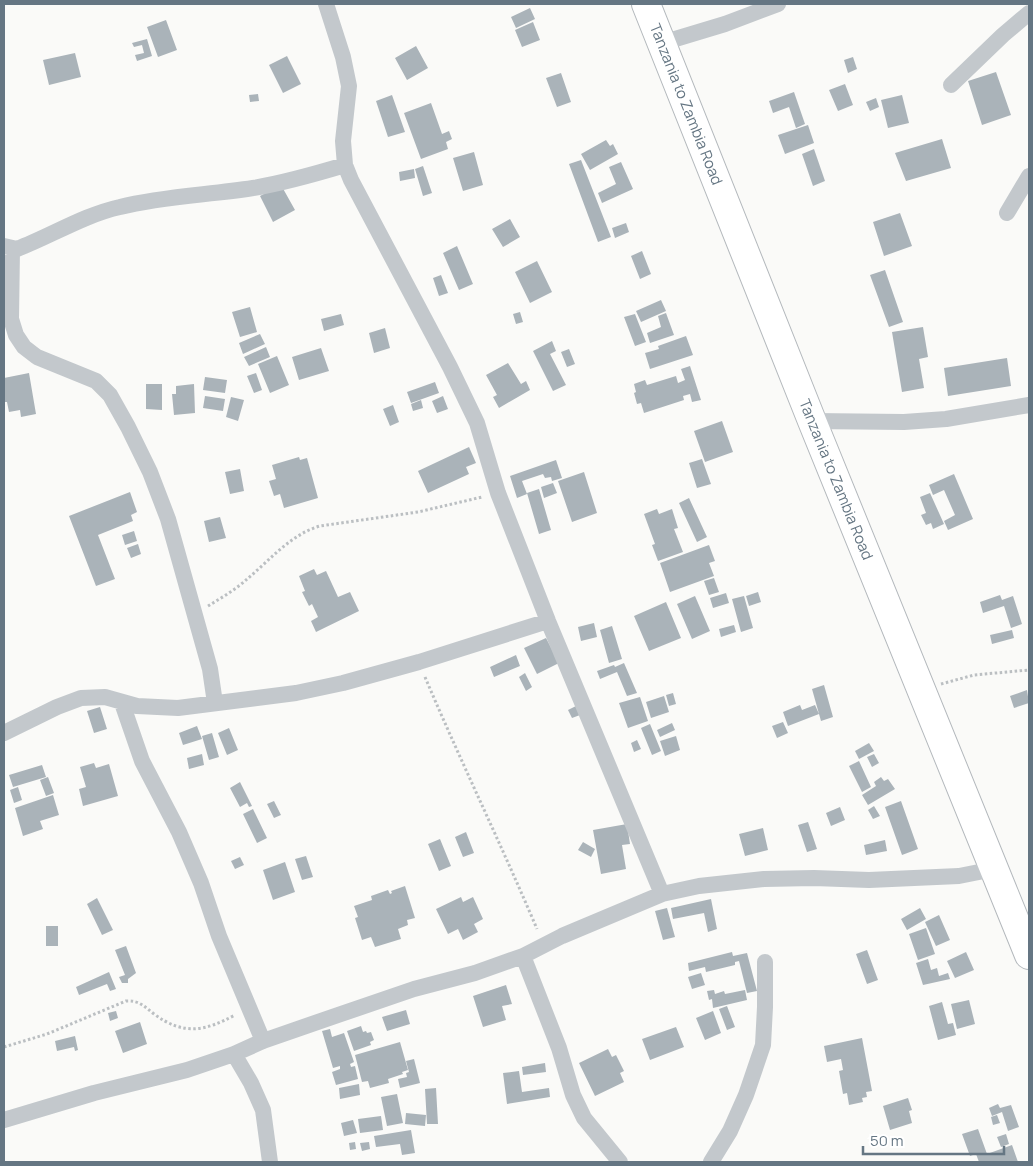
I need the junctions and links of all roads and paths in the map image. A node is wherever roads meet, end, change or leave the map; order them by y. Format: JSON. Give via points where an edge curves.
{"nodes":[{"id":1,"x":326,"y":4,"type":"edge"},
{"id":2,"x":646,"y":4,"type":"edge"},
{"id":3,"x":778,"y":4,"type":"edge"},
{"id":4,"x":1029,"y":13,"type":"edge"},
{"id":5,"x":662,"y":44,"type":"junction"},
{"id":6,"x":950,"y":85,"type":"dead end"},
{"id":7,"x":345,"y":165,"type":"junction"},
{"id":8,"x":1029,"y":176,"type":"edge"},
{"id":9,"x":1007,"y":213,"type":"dead end"},
{"id":10,"x":8,"y":247,"type":"edge"},
{"id":11,"x":1029,"y":405,"type":"edge"},
{"id":12,"x":812,"y":421,"type":"junction"},
{"id":13,"x":498,"y":493,"type":"junction"},
{"id":14,"x":195,"y":614,"type":"junction"},
{"id":15,"x":548,"y":621,"type":"junction"},
{"id":16,"x":419,"y":662,"type":"junction"},
{"id":17,"x":1029,"y":670,"type":"edge"},
{"id":18,"x":921,"y":689,"type":"junction"},
{"id":19,"x":122,"y":703,"type":"junction"},
{"id":20,"x":215,"y":703,"type":"junction"},
{"id":21,"x":4,"y":733,"type":"edge"},
{"id":22,"x":994,"y":869,"type":"junction"},
{"id":23,"x":662,"y":894,"type":"junction"},
{"id":24,"x":544,"y":945,"type":"junction"},
{"id":25,"x":1029,"y":955,"type":"edge"},
{"id":26,"x":523,"y":956,"type":"junction"},
{"id":27,"x":765,"y":962,"type":"dead end"},
{"id":28,"x":249,"y":1008,"type":"junction"},
{"id":29,"x":263,"y":1041,"type":"junction"},
{"id":30,"x":4,"y":1047,"type":"edge"},
{"id":31,"x":234,"y":1054,"type":"junction"},
{"id":32,"x":4,"y":1120,"type":"edge"},
{"id":33,"x":270,"y":1162,"type":"edge"},
{"id":34,"x":620,"y":1162,"type":"edge"},
{"id":35,"x":711,"y":1162,"type":"edge"}],
"edges":[{"from":1,"to":7,"type":"street","via":[[349,86],[343,141]]},
{"from":2,"to":5,"type":"highway","name":"Tanzania to Zambia Road"},
{"from":3,"to":5,"type":"street"},
{"from":4,"to":6,"type":"street"},
{"from":5,"to":12,"type":"highway","name":"Tanzania to Zambia Road"},
{"from":7,"to":10,"type":"street","via":[[253,188],[119,207],[22,247]]},
{"from":7,"to":13,"type":"street","via":[[477,423]]},
{"from":8,"to":9,"type":"street"},
{"from":10,"to":14,"type":"street","via":[[11,320],[16,335],[37,357],[96,381],[110,394],[150,472],[168,519]]},
{"from":11,"to":12,"type":"street","via":[[946,419]]},
{"from":12,"to":18,"type":"highway","name":"Tanzania to Zambia Road"},
{"from":13,"to":14,"type":"path","via":[[418,512],[309,529],[294,538],[244,582]]},
{"from":13,"to":15,"type":"street"},
{"from":14,"to":20,"type":"street","via":[[210,669]]},
{"from":15,"to":16,"type":"street"},
{"from":15,"to":23,"type":"street"},
{"from":16,"to":20,"type":"street","via":[[296,693]]},
{"from":16,"to":24,"type":"path"},
{"from":17,"to":18,"type":"path","via":[[974,675]]},
{"from":18,"to":22,"type":"highway","name":"Tanzania to Zambia Road"},
{"from":19,"to":20,"type":"street","via":[[178,708]]},
{"from":19,"to":21,"type":"street","via":[[115,699],[81,698]]},
{"from":19,"to":28,"type":"street","via":[[142,761],[179,832]]},
{"from":22,"to":23,"type":"street","via":[[959,876],[870,880],[764,879],[699,886]]},
{"from":22,"to":25,"type":"highway","name":"Tanzania to Zambia Road"},
{"from":23,"to":24,"type":"street"},
{"from":24,"to":26,"type":"street"},
{"from":26,"to":29,"type":"street","via":[[414,989]]},
{"from":26,"to":34,"type":"street","via":[[559,1048],[573,1095],[584,1118]]},
{"from":27,"to":35,"type":"street","via":[[763,1045],[746,1095]]},
{"from":28,"to":29,"type":"street"},
{"from":28,"to":30,"type":"path","via":[[214,1026],[193,1029],[173,1025],[139,1003],[126,1001],[47,1034]]},
{"from":29,"to":31,"type":"street"},
{"from":31,"to":32,"type":"street"},
{"from":31,"to":33,"type":"street","via":[[263,1110]]}]}
